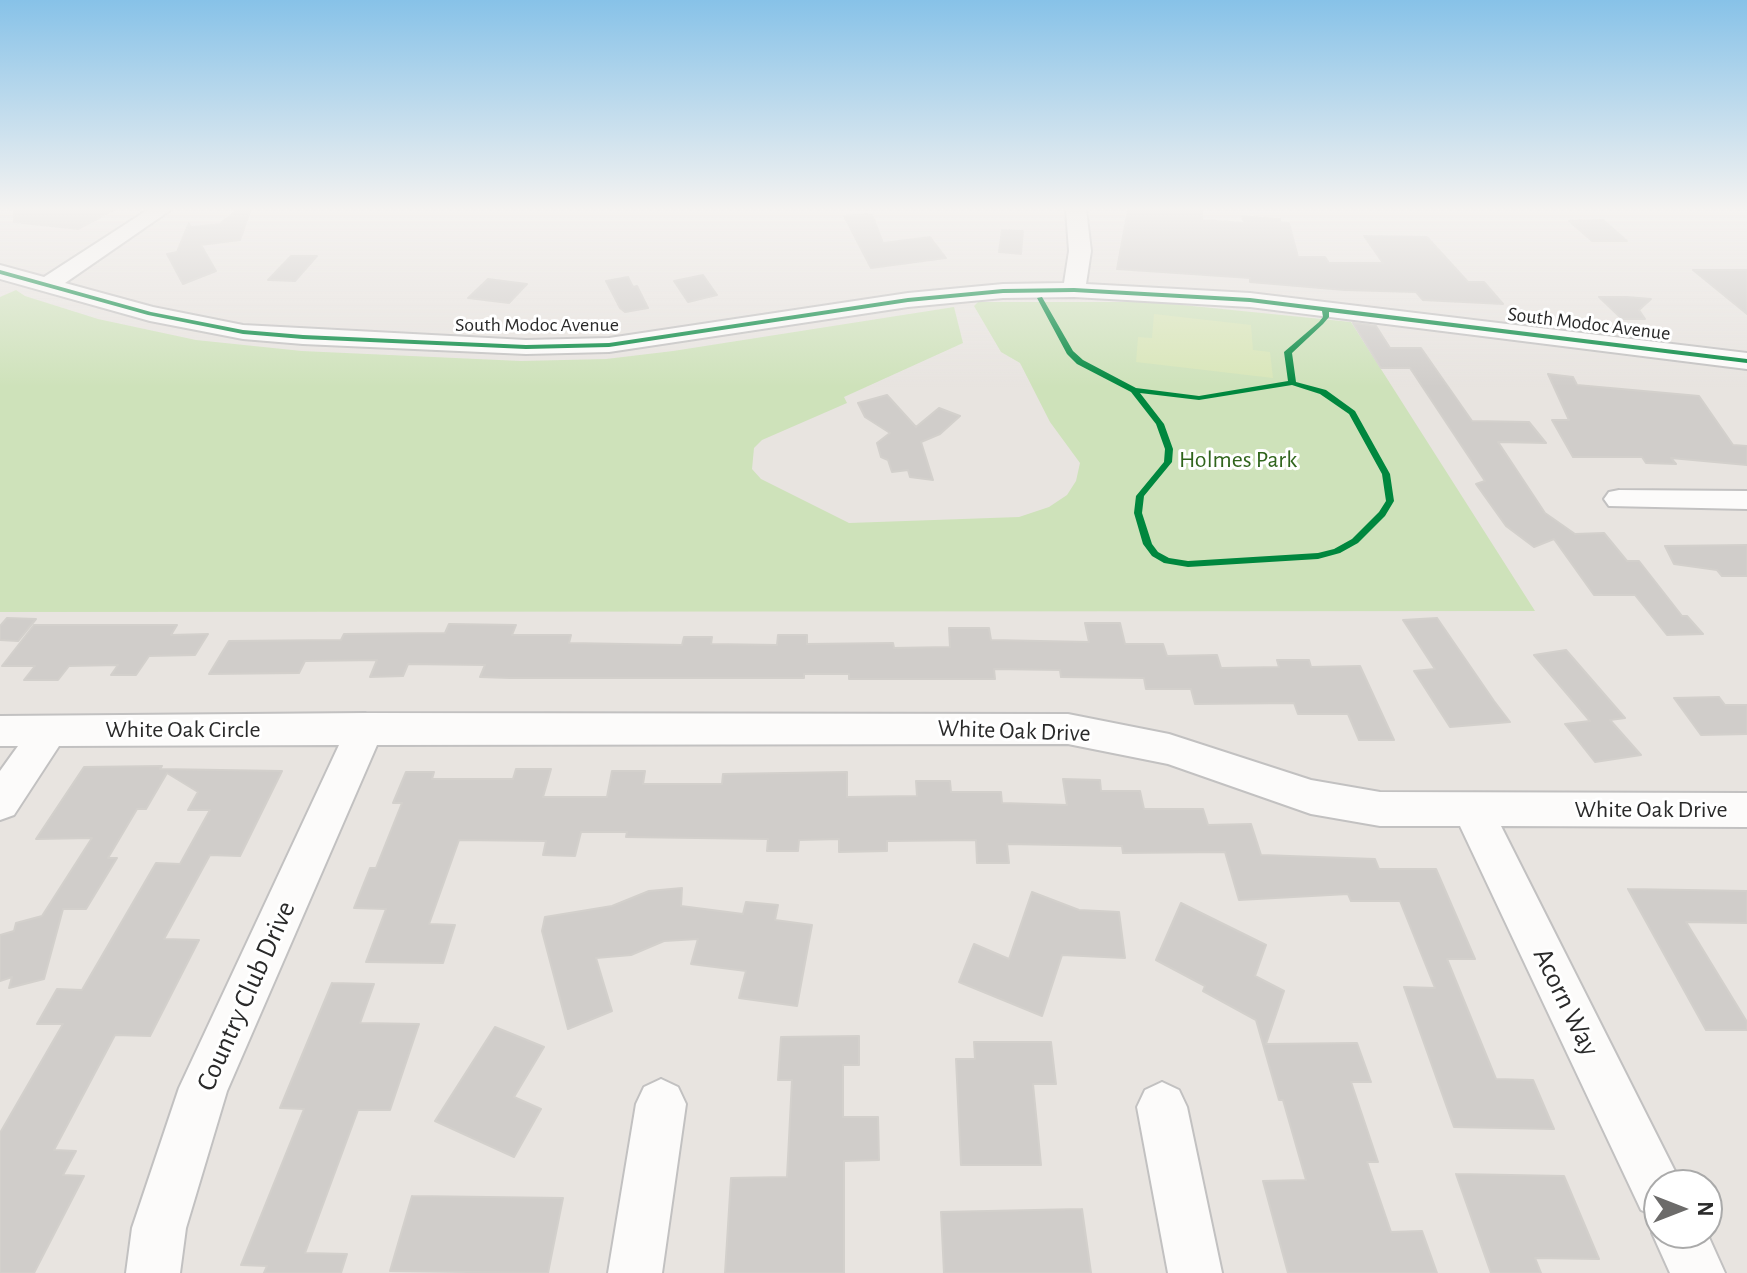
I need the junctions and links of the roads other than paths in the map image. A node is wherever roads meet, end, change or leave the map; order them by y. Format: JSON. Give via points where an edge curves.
{"nodes":[{"id":1,"x":72,"y":268,"type":"edge"},
{"id":2,"x":1077,"y":268,"type":"edge"},
{"id":3,"x":0,"y":272,"type":"edge"},
{"id":4,"x":47,"y":285,"type":"junction"},
{"id":5,"x":1074,"y":290,"type":"junction"},
{"id":6,"x":1747,"y":361,"type":"edge"},
{"id":7,"x":1619,"y":499,"type":"dead end"},
{"id":8,"x":1747,"y":500,"type":"edge"},
{"id":9,"x":366,"y":728,"type":"junction"},
{"id":10,"x":0,"y":731,"type":"edge"},
{"id":11,"x":49,"y":731,"type":"junction"},
{"id":12,"x":0,"y":803,"type":"edge"},
{"id":13,"x":1747,"y":810,"type":"edge"},
{"id":14,"x":1473,"y":811,"type":"junction"},
{"id":15,"x":661,"y":1104,"type":"dead end"},
{"id":16,"x":1162,"y":1107,"type":"dead end"},
{"id":17,"x":179,"y":1156,"type":"junction"},
{"id":18,"x":1648,"y":1169,"type":"edge"},
{"id":19,"x":1687,"y":1249,"type":"edge"},
{"id":20,"x":129,"y":1273,"type":"edge"},
{"id":21,"x":153,"y":1273,"type":"edge"},
{"id":22,"x":635,"y":1273,"type":"edge"},
{"id":23,"x":1195,"y":1273,"type":"edge"},
{"id":24,"x":1698,"y":1273,"type":"edge"}],
"edges":[{"from":1,"to":4,"type":"street"},
{"from":2,"to":5,"type":"street"},
{"from":3,"to":4,"type":"street","name":"South Modoc Avenue"},
{"from":4,"to":5,"type":"street","name":"South Modoc Avenue","via":[[150,314],[243,332],[526,347],[651,340],[958,294]]},
{"from":5,"to":6,"type":"street","name":"South Modoc Avenue","via":[[1250,300]]},
{"from":7,"to":8,"type":"street"},
{"from":9,"to":11,"type":"street","name":"White Oak Circle"},
{"from":9,"to":14,"type":"street","name":"White Oak Drive","via":[[1068,729],[1169,749],[1311,797],[1380,809]]},
{"from":9,"to":17,"type":"street","name":"Country Club Drive","via":[[203,1088]]},
{"from":10,"to":11,"type":"street","name":"White Oak Circle"},
{"from":11,"to":12,"type":"street"},
{"from":13,"to":14,"type":"street","name":"White Oak Drive"},
{"from":14,"to":18,"type":"street","name":"Acorn Way"},
{"from":15,"to":22,"type":"street"},
{"from":16,"to":23,"type":"street"},
{"from":17,"to":20,"type":"street"},
{"from":17,"to":21,"type":"street","name":"Country Club Drive"},
{"from":19,"to":24,"type":"street"}]}
